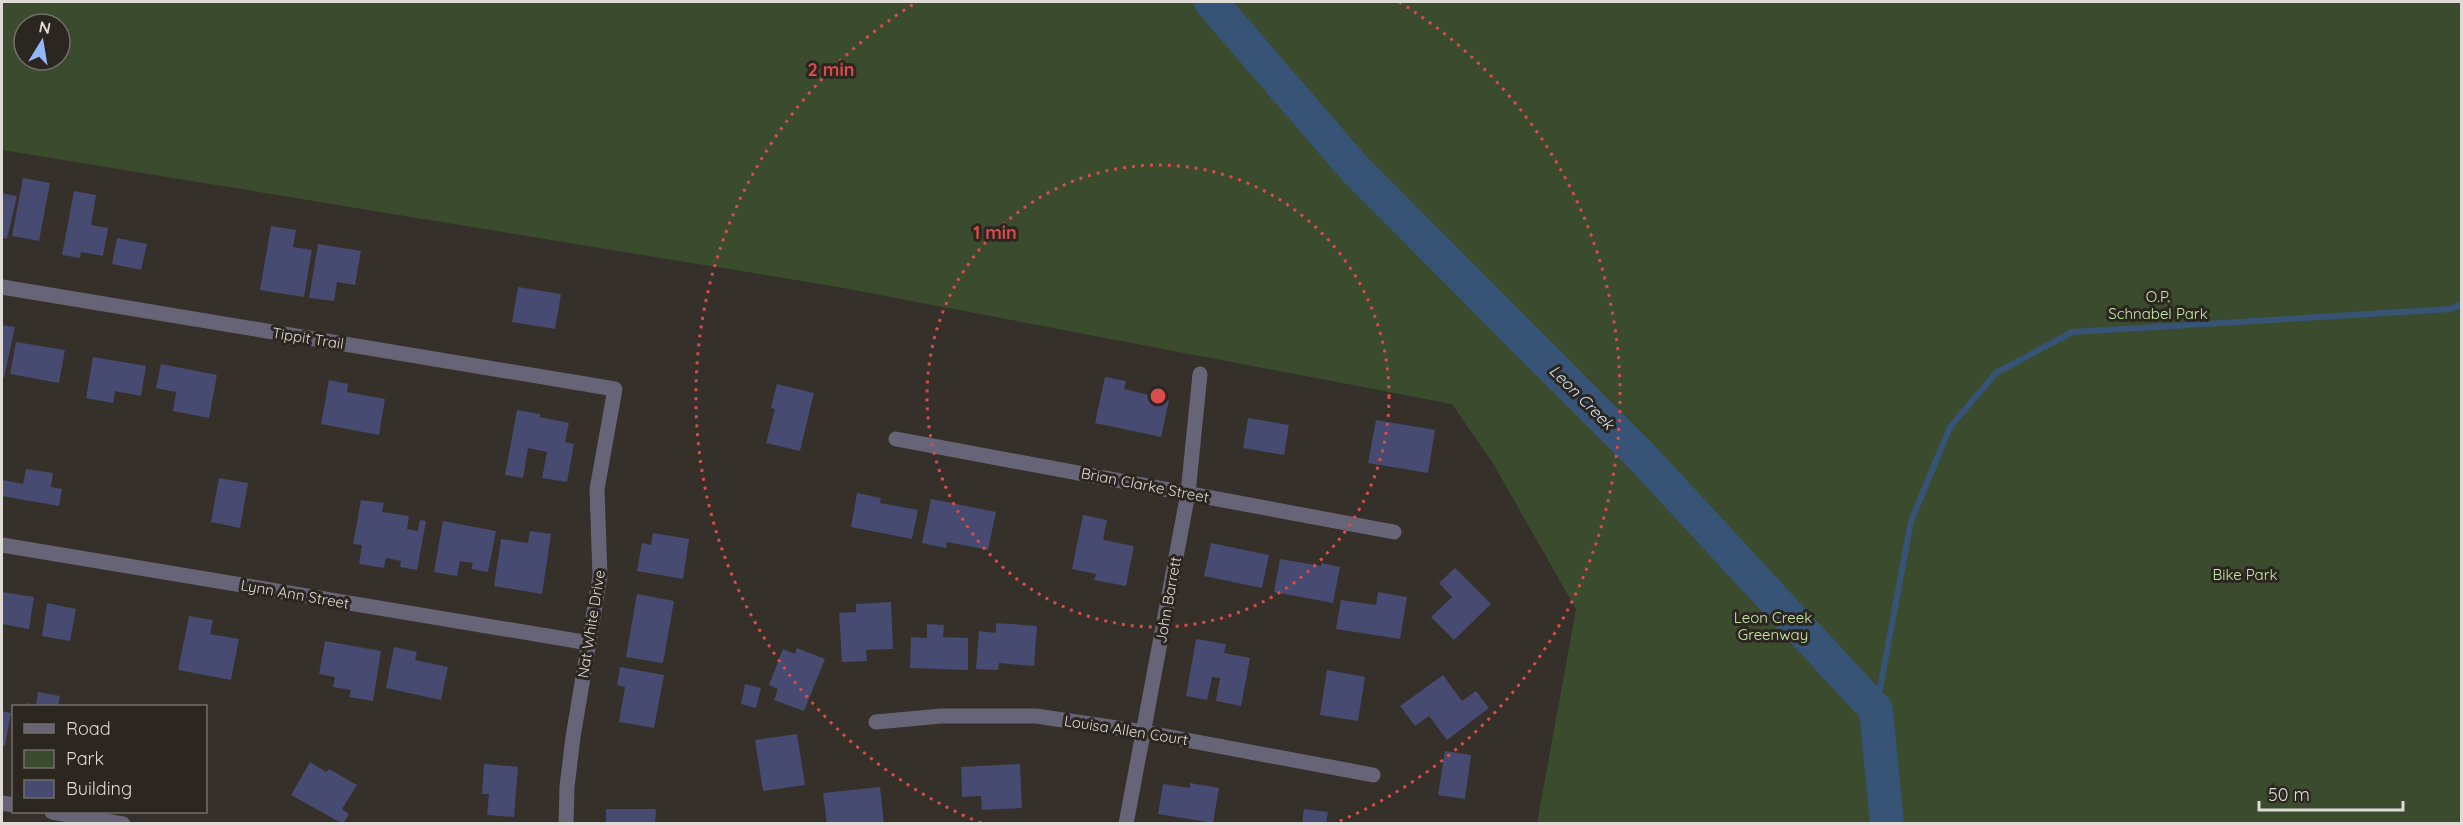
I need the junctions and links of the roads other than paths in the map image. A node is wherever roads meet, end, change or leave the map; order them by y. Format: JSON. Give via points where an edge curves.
{"nodes":[{"id":1,"x":2,"y":287,"type":"edge"},
{"id":2,"x":1200,"y":374,"type":"dead end"},
{"id":3,"x":615,"y":389,"type":"joint"},
{"id":4,"x":896,"y":439,"type":"dead end"},
{"id":5,"x":1188,"y":493,"type":"junction"},
{"id":6,"x":1394,"y":532,"type":"dead end"},
{"id":7,"x":2,"y":545,"type":"edge"},
{"id":8,"x":589,"y":643,"type":"junction"},
{"id":9,"x":876,"y":722,"type":"dead end"},
{"id":10,"x":1144,"y":732,"type":"junction"},
{"id":11,"x":1373,"y":775,"type":"dead end"},
{"id":12,"x":58,"y":813,"type":"edge"},
{"id":13,"x":123,"y":824,"type":"edge"},
{"id":14,"x":566,"y":824,"type":"edge"},
{"id":15,"x":1126,"y":824,"type":"edge"}],
"edges":[{"from":1,"to":3,"type":"street","name":"Tippit Trail"},
{"from":2,"to":5,"type":"street","name":"John Barrett"},
{"from":3,"to":8,"type":"street","name":"Nat White Drive","via":[[597,489],[600,576]]},
{"from":4,"to":5,"type":"street","name":"Brian Clarke Street"},
{"from":5,"to":6,"type":"street","name":"Brian Clarke Street"},
{"from":5,"to":10,"type":"street","name":"John Barrett"},
{"from":7,"to":8,"type":"street","name":"Lynn Ann Street"},
{"from":8,"to":14,"type":"street","name":"Nat White Drive","via":[[573,737]]},
{"from":9,"to":10,"type":"street","name":"Louisa Allen Court","via":[[941,716],[1036,716]]},
{"from":10,"to":11,"type":"street","name":"Louisa Allen Court"},
{"from":10,"to":15,"type":"street","name":"John Barrett"},
{"from":12,"to":13,"type":"street"}]}
